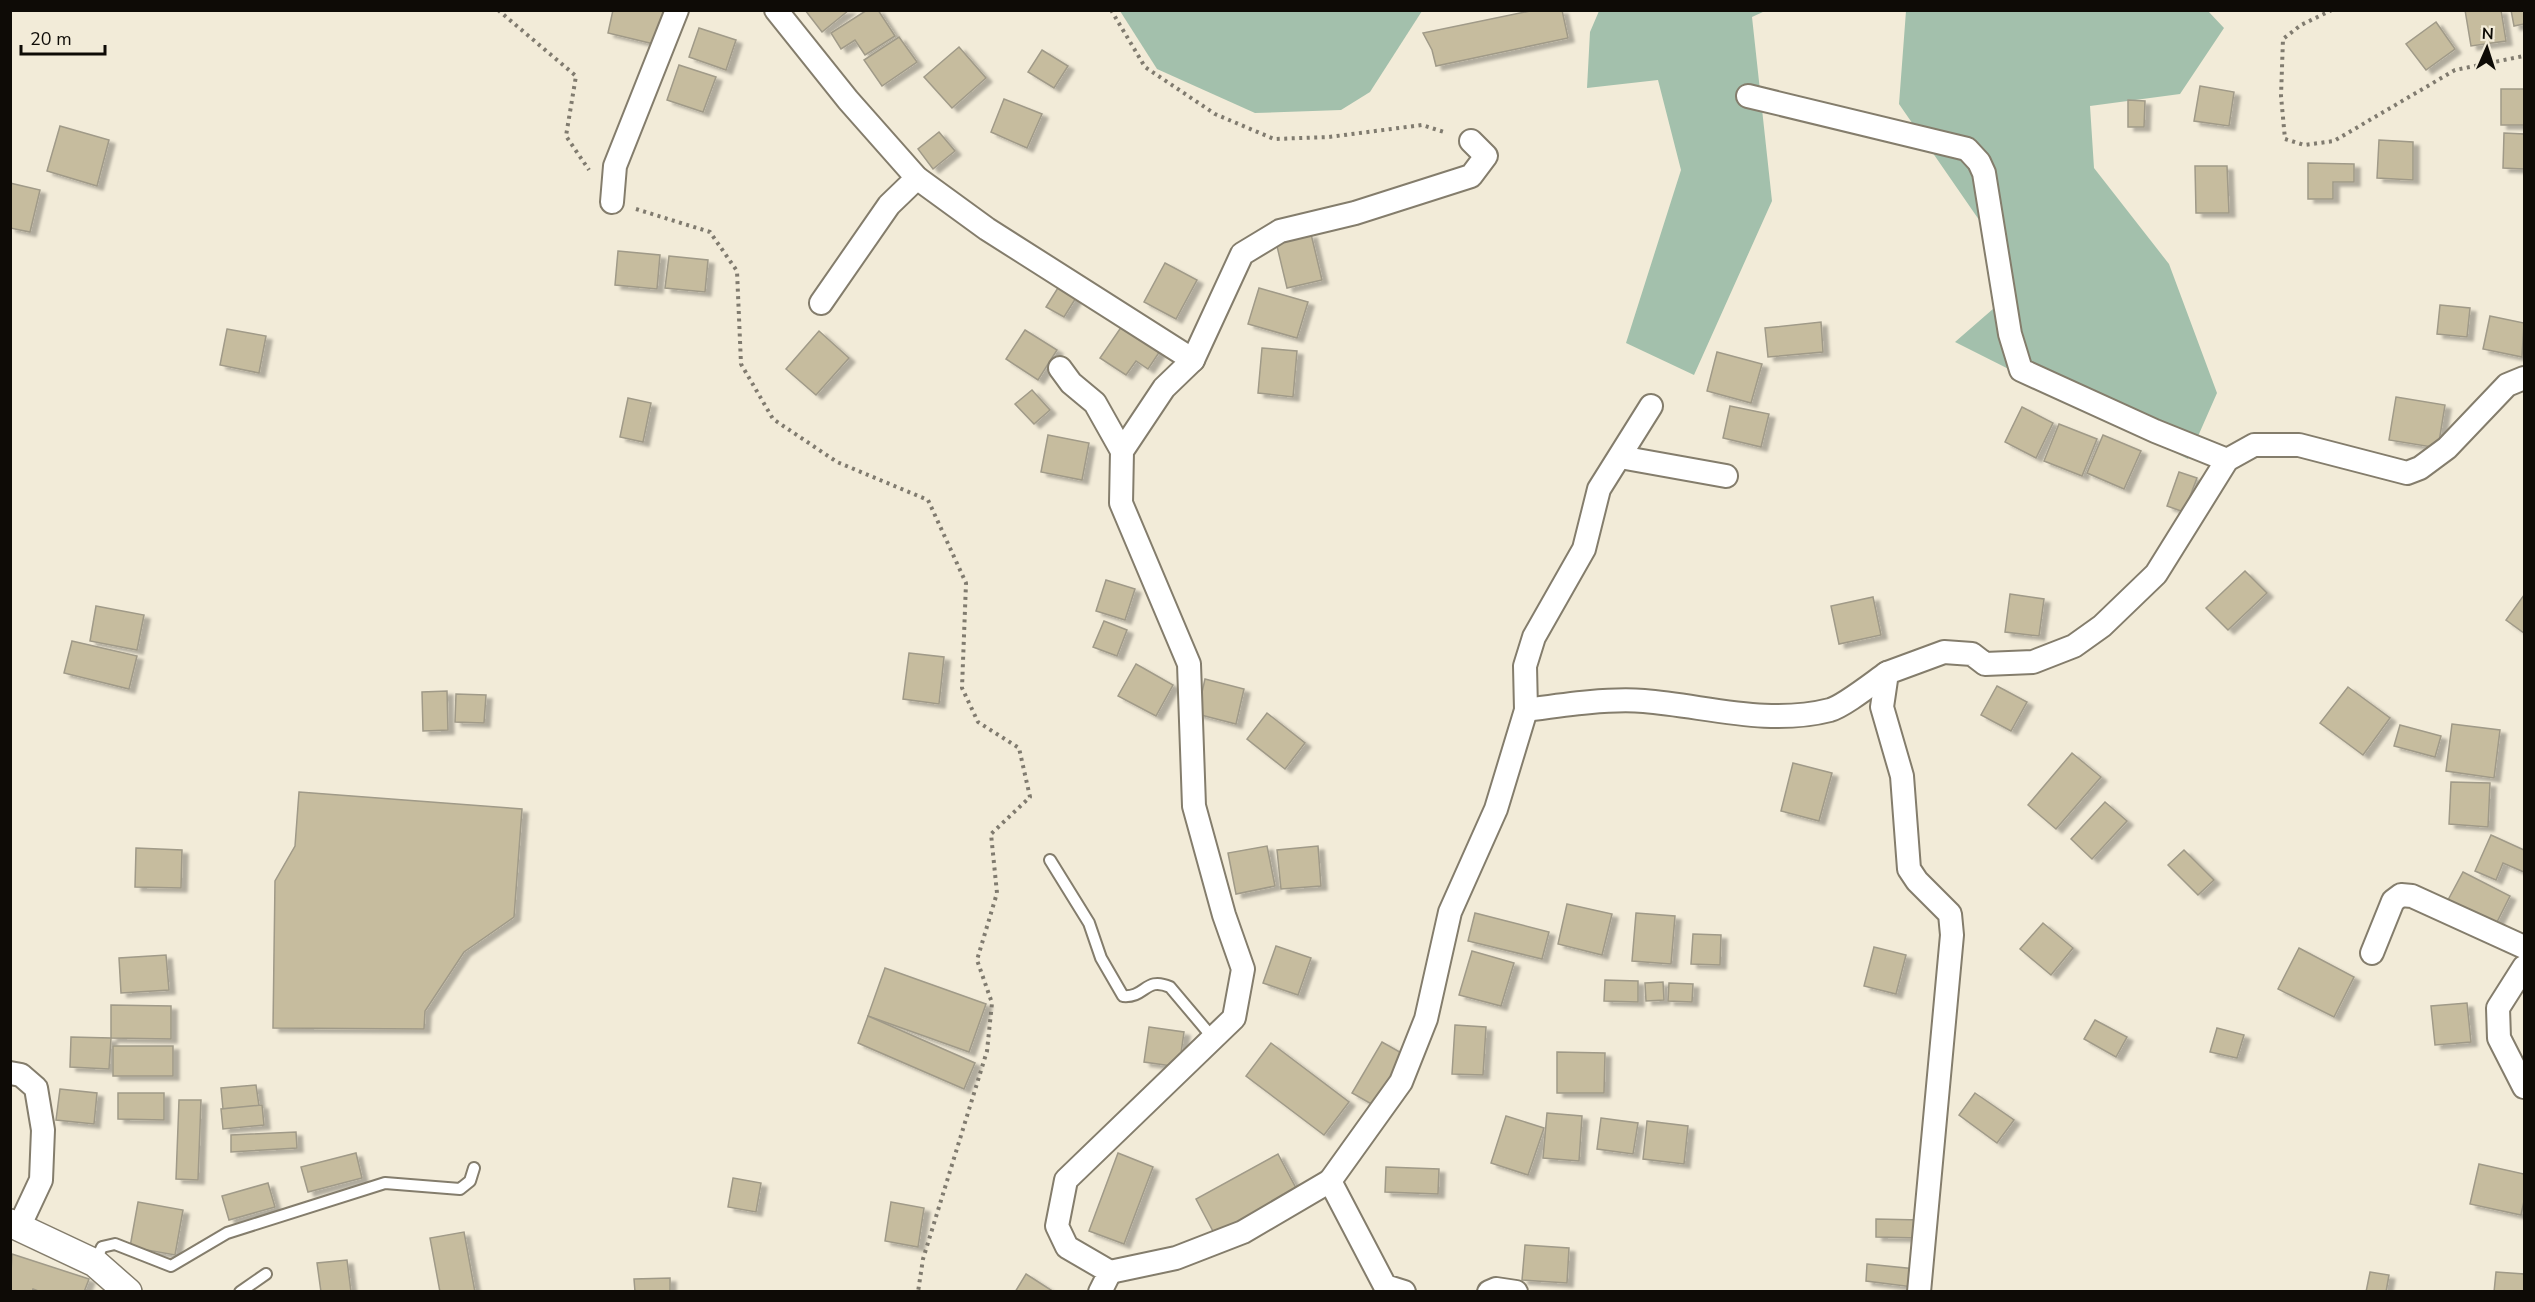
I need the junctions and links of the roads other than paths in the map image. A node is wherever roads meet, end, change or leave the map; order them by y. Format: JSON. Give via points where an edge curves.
{"nodes":[{"id":1,"x":677,"y":10,"type":"edge"},
{"id":2,"x":776,"y":10,"type":"edge"},
{"id":3,"x":1748,"y":96,"type":"dead end"},
{"id":4,"x":1471,"y":141,"type":"road end"},
{"id":5,"x":917,"y":178,"type":"junction"},
{"id":6,"x":612,"y":202,"type":"road end"},
{"id":7,"x":821,"y":303,"type":"dead end"},
{"id":8,"x":1193,"y":360,"type":"junction"},
{"id":9,"x":1060,"y":368,"type":"dead end"},
{"id":10,"x":2524,"y":378,"type":"edge"},
{"id":11,"x":1651,"y":406,"type":"dead end"},
{"id":12,"x":1122,"y":451,"type":"junction"},
{"id":13,"x":1620,"y":457,"type":"junction"},
{"id":14,"x":2227,"y":460,"type":"junction"},
{"id":15,"x":1726,"y":476,"type":"dead end"},
{"id":16,"x":1887,"y":673,"type":"junction"},
{"id":17,"x":1526,"y":710,"type":"junction"},
{"id":18,"x":1050,"y":860,"type":"dead end"},
{"id":19,"x":2524,"y":947,"type":"edge"},
{"id":20,"x":2373,"y":953,"type":"dead end"},
{"id":21,"x":2524,"y":967,"type":"edge"},
{"id":22,"x":1213,"y":1038,"type":"junction"},
{"id":23,"x":10,"y":1073,"type":"edge"},
{"id":24,"x":2524,"y":1087,"type":"edge"},
{"id":25,"x":474,"y":1168,"type":"dead end"},
{"id":26,"x":1330,"y":1181,"type":"junction"},
{"id":27,"x":15,"y":1225,"type":"edge"},
{"id":28,"x":95,"y":1263,"type":"junction"},
{"id":29,"x":266,"y":1274,"type":"dead end"},
{"id":30,"x":1105,"y":1282,"type":"edge"},
{"id":31,"x":128,"y":1292,"type":"edge"},
{"id":32,"x":240,"y":1292,"type":"edge"},
{"id":33,"x":1404,"y":1292,"type":"edge"},
{"id":34,"x":1489,"y":1292,"type":"edge"},
{"id":35,"x":1516,"y":1292,"type":"edge"},
{"id":36,"x":1919,"y":1292,"type":"edge"}],
"edges":[{"from":1,"to":6,"type":"street","via":[[615,166]]},
{"from":2,"to":5,"type":"street"},
{"from":3,"to":14,"type":"street","via":[[1967,149],[1984,173],[2010,334],[2021,370]]},
{"from":4,"to":8,"type":"street","via":[[1486,156],[1471,176],[1355,213],[1280,231],[1242,254]]},
{"from":5,"to":7,"type":"street","via":[[889,205]]},
{"from":5,"to":8,"type":"street","via":[[987,229]]},
{"from":8,"to":12,"type":"street","via":[[1164,388]]},
{"from":9,"to":12,"type":"street","via":[[1095,403]]},
{"from":10,"to":14,"type":"street","via":[[2507,385],[2447,448],[2407,473],[2299,445],[2254,445]]},
{"from":11,"to":13,"type":"street"},
{"from":12,"to":22,"type":"street","via":[[1121,503],[1189,664],[1194,806],[1243,969],[1234,1018]]},
{"from":13,"to":15,"type":"street"},
{"from":13,"to":17,"type":"street","via":[[1599,489],[1584,549],[1534,637],[1525,666]]},
{"from":14,"to":16,"type":"street","via":[[2156,574],[2102,626],[2074,646],[2033,662],[1985,664],[1972,654],[1944,652]]},
{"from":16,"to":17,"type":"street","via":[[1832,710],[1785,717],[1642,700]]},
{"from":16,"to":36,"type":"street","via":[[1882,707],[1902,776],[1909,869],[1950,914],[1952,935]]},
{"from":17,"to":26,"type":"street","via":[[1496,809],[1450,912],[1426,1019],[1401,1082]]},
{"from":18,"to":22,"type":"lane","via":[[1089,923],[1101,958],[1123,996],[1134,997],[1152,984],[1170,987]]},
{"from":19,"to":20,"type":"street","via":[[2412,896],[2401,895],[2393,901]]},
{"from":21,"to":24,"type":"street","via":[[2498,1008],[2499,1038]]},
{"from":22,"to":30,"type":"street","via":[[1066,1180],[1056,1226],[1067,1246]]},
{"from":23,"to":27,"type":"street","via":[[21,1075],[36,1088],[43,1130],[41,1180]]},
{"from":25,"to":28,"type":"lane","via":[[470,1181],[460,1189],[385,1183],[227,1233],[171,1266],[115,1244],[102,1247]]},
{"from":26,"to":30,"type":"street","via":[[1243,1232]]},
{"from":26,"to":33,"type":"street","via":[[1385,1286]]},
{"from":27,"to":28,"type":"street"},
{"from":28,"to":31,"type":"street"},
{"from":29,"to":32,"type":"lane"},
{"from":34,"to":35,"type":"street"}]}
